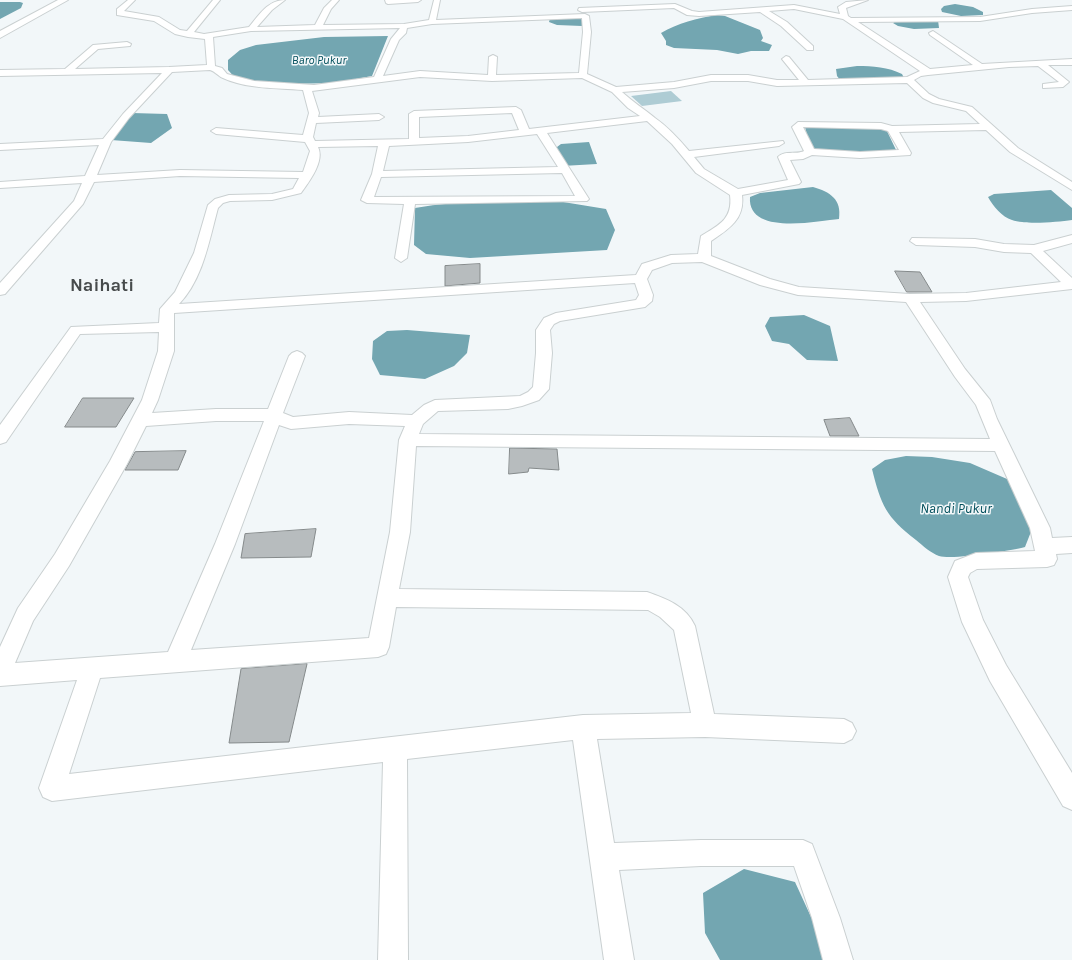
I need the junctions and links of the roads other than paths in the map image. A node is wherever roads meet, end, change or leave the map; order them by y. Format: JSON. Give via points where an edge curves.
{"nodes":[{"id":1,"x":64,"y":0,"type":"edge"},
{"id":2,"x":132,"y":0,"type":"edge"},
{"id":3,"x":217,"y":0,"type":"edge"},
{"id":4,"x":282,"y":0,"type":"edge"},
{"id":5,"x":336,"y":0,"type":"edge"},
{"id":6,"x":388,"y":0,"type":"edge"},
{"id":7,"x":418,"y":0,"type":"edge"},
{"id":8,"x":437,"y":0,"type":"edge"},
{"id":9,"x":866,"y":0,"type":"edge"},
{"id":10,"x":583,"y":2,"type":"dead end"},
{"id":11,"x":1072,"y":8,"type":"edge"},
{"id":12,"x":762,"y":9,"type":"junction"},
{"id":13,"x":584,"y":14,"type":"junction"},
{"id":14,"x":609,"y":17,"type":"dead end"},
{"id":15,"x":847,"y":19,"type":"junction"},
{"id":16,"x":432,"y":22,"type":"junction"},
{"id":17,"x":404,"y":26,"type":"junction"},
{"id":18,"x":318,"y":27,"type":"junction"},
{"id":19,"x":251,"y":29,"type":"junction"},
{"id":20,"x":3,"y":33,"type":"edge"},
{"id":21,"x":933,"y":33,"type":"dead end"},
{"id":22,"x":188,"y":35,"type":"junction"},
{"id":23,"x":205,"y":36,"type":"junction"},
{"id":24,"x":127,"y":44,"type":"dead end"},
{"id":25,"x":810,"y":48,"type":"dead end"},
{"id":26,"x":493,"y":57,"type":"dead end"},
{"id":27,"x":786,"y":59,"type":"dead end"},
{"id":28,"x":1072,"y":62,"type":"edge"},
{"id":29,"x":1040,"y":63,"type":"junction"},
{"id":30,"x":211,"y":66,"type":"junction"},
{"id":31,"x":981,"y":67,"type":"junction"},
{"id":32,"x":169,"y":70,"type":"junction"},
{"id":33,"x":68,"y":71,"type":"junction"},
{"id":34,"x":928,"y":72,"type":"junction"},
{"id":35,"x":0,"y":74,"type":"edge"},
{"id":36,"x":583,"y":75,"type":"junction"},
{"id":37,"x":492,"y":78,"type":"junction"},
{"id":38,"x":377,"y":80,"type":"junction"},
{"id":39,"x":909,"y":80,"type":"junction"},
{"id":40,"x":806,"y":83,"type":"junction"},
{"id":41,"x":1046,"y":86,"type":"dead end"},
{"id":42,"x":307,"y":88,"type":"junction"},
{"id":43,"x":615,"y":90,"type":"junction"},
{"id":44,"x":379,"y":117,"type":"dead end"},
{"id":45,"x":648,"y":118,"type":"junction"},
{"id":46,"x":312,"y":120,"type":"junction"},
{"id":47,"x":989,"y":127,"type":"junction"},
{"id":48,"x":892,"y":129,"type":"junction"},
{"id":49,"x":540,"y":130,"type":"junction"},
{"id":50,"x":216,"y":131,"type":"dead end"},
{"id":51,"x":525,"y":132,"type":"junction"},
{"id":52,"x":310,"y":141,"type":"junction"},
{"id":53,"x":106,"y":142,"type":"junction"},
{"id":54,"x":414,"y":142,"type":"junction"},
{"id":55,"x":384,"y":143,"type":"junction"},
{"id":56,"x":779,"y":144,"type":"dead end"},
{"id":57,"x":0,"y":147,"type":"edge"},
{"id":58,"x":810,"y":152,"type":"junction"},
{"id":59,"x":686,"y":154,"type":"junction"},
{"id":60,"x":565,"y":170,"type":"junction"},
{"id":61,"x":377,"y":174,"type":"junction"},
{"id":62,"x":306,"y":175,"type":"junction"},
{"id":63,"x":89,"y":179,"type":"junction"},
{"id":64,"x":0,"y":185,"type":"edge"},
{"id":65,"x":1072,"y":186,"type":"edge"},
{"id":66,"x":736,"y":193,"type":"junction"},
{"id":67,"x":410,"y":201,"type":"junction"},
{"id":68,"x":1072,"y":239,"type":"edge"},
{"id":69,"x":916,"y":241,"type":"dead end"},
{"id":70,"x":1034,"y":249,"type":"junction"},
{"id":71,"x":401,"y":258,"type":"dead end"},
{"id":72,"x":704,"y":258,"type":"junction"},
{"id":73,"x":640,"y":279,"type":"junction"},
{"id":74,"x":1071,"y":285,"type":"edge"},
{"id":75,"x":0,"y":291,"type":"edge"},
{"id":76,"x":910,"y":298,"type":"junction"},
{"id":77,"x":167,"y":309,"type":"junction"},
{"id":78,"x":165,"y":327,"type":"junction"},
{"id":79,"x":296,"y":356,"type":"dead end"},
{"id":80,"x":273,"y":415,"type":"junction"},
{"id":81,"x":140,"y":420,"type":"junction"},
{"id":82,"x":416,"y":421,"type":"junction"},
{"id":83,"x":0,"y":438,"type":"edge"},
{"id":84,"x":408,"y":440,"type":"junction"},
{"id":85,"x":1002,"y":446,"type":"junction"},
{"id":86,"x":1072,"y":544,"type":"edge"},
{"id":87,"x":1044,"y":547,"type":"junction"},
{"id":88,"x":387,"y":598,"type":"junction"},
{"id":89,"x":175,"y":662,"type":"junction"},
{"id":90,"x":92,"y":668,"type":"junction"},
{"id":91,"x":0,"y":674,"type":"edge"},
{"id":92,"x":705,"y":725,"type":"junction"},
{"id":93,"x":583,"y":727,"type":"junction"},
{"id":94,"x":844,"y":731,"type":"dead end"},
{"id":95,"x":395,"y":749,"type":"junction"},
{"id":96,"x":1072,"y":797,"type":"edge"},
{"id":97,"x":603,"y":857,"type":"junction"},
{"id":98,"x":393,"y":960,"type":"edge"},
{"id":99,"x":618,"y":960,"type":"edge"},
{"id":100,"x":838,"y":960,"type":"edge"}],
"edges":[{"from":1,"to":20,"type":"main road"},
{"from":2,"to":22,"type":"street","via":[[120,10],[120,13],[156,19],[172,30]]},
{"from":3,"to":22,"type":"street"},
{"from":4,"to":19,"type":"street","via":[[269,8]]},
{"from":5,"to":18,"type":"street","via":[[328,8]]},
{"from":6,"to":7,"type":"street"},
{"from":8,"to":16,"type":"street"},
{"from":9,"to":15,"type":"street","via":[[842,7]]},
{"from":10,"to":13,"type":"street"},
{"from":11,"to":15,"type":"street","via":[[980,19]]},
{"from":12,"to":13,"type":"street","via":[[699,14],[672,6]]},
{"from":12,"to":15,"type":"street","via":[[794,7]]},
{"from":12,"to":25,"type":"street","via":[[784,24]]},
{"from":13,"to":14,"type":"street"},
{"from":13,"to":16,"type":"street"},
{"from":13,"to":36,"type":"street","via":[[587,32]]},
{"from":15,"to":34,"type":"street"},
{"from":16,"to":17,"type":"street"},
{"from":17,"to":18,"type":"street"},
{"from":17,"to":38,"type":"street","via":[[395,39]]},
{"from":18,"to":19,"type":"street"},
{"from":19,"to":23,"type":"street"},
{"from":21,"to":31,"type":"street"},
{"from":22,"to":23,"type":"street"},
{"from":23,"to":30,"type":"street","via":[[210,39]]},
{"from":24,"to":33,"type":"street","via":[[96,47]]},
{"from":26,"to":37,"type":"street"},
{"from":27,"to":40,"type":"street"},
{"from":28,"to":29,"type":"street"},
{"from":29,"to":31,"type":"street"},
{"from":29,"to":41,"type":"street","via":[[1065,82]]},
{"from":30,"to":32,"type":"street"},
{"from":30,"to":42,"type":"street","via":[[224,76],[238,81]]},
{"from":31,"to":34,"type":"street"},
{"from":32,"to":33,"type":"street"},
{"from":32,"to":53,"type":"street","via":[[126,116]]},
{"from":33,"to":35,"type":"street"},
{"from":34,"to":39,"type":"street","via":[[918,74]]},
{"from":36,"to":37,"type":"street"},
{"from":36,"to":43,"type":"street"},
{"from":37,"to":38,"type":"street","via":[[420,74]]},
{"from":38,"to":42,"type":"street"},
{"from":39,"to":40,"type":"street"},
{"from":39,"to":47,"type":"street","via":[[926,96],[936,101],[969,109]]},
{"from":40,"to":43,"type":"street","via":[[711,78],[674,85]]},
{"from":42,"to":46,"type":"street","via":[[314,113]]},
{"from":43,"to":45,"type":"street"},
{"from":44,"to":46,"type":"street"},
{"from":45,"to":49,"type":"street"},
{"from":45,"to":59,"type":"street"},
{"from":46,"to":52,"type":"street"},
{"from":47,"to":48,"type":"street"},
{"from":47,"to":65,"type":"street","via":[[1014,150]]},
{"from":48,"to":58,"type":"street","via":[[906,153]]},
{"from":48,"to":58,"type":"street","via":[[881,126],[801,124],[797,127]]},
{"from":49,"to":51,"type":"street"},
{"from":49,"to":60,"type":"street"},
{"from":50,"to":52,"type":"street"},
{"from":51,"to":54,"type":"street"},
{"from":51,"to":54,"type":"street","via":[[516,110],[414,114]]},
{"from":52,"to":55,"type":"street"},
{"from":52,"to":62,"type":"street","via":[[315,151],[311,168]]},
{"from":53,"to":57,"type":"street"},
{"from":53,"to":63,"type":"street"},
{"from":54,"to":55,"type":"street"},
{"from":55,"to":61,"type":"street"},
{"from":56,"to":59,"type":"street"},
{"from":58,"to":66,"type":"street","via":[[803,156],[783,157],[795,182]]},
{"from":59,"to":66,"type":"street","via":[[700,172]]},
{"from":60,"to":61,"type":"street"},
{"from":60,"to":67,"type":"street","via":[[583,199]]},
{"from":61,"to":67,"type":"street","via":[[367,200]]},
{"from":62,"to":63,"type":"street","via":[[180,172]]},
{"from":62,"to":77,"type":"street","via":[[297,191],[288,195],[229,198],[219,201],[212,207],[200,253],[180,294]]},
{"from":63,"to":64,"type":"street"},
{"from":63,"to":75,"type":"street","via":[[79,202]]},
{"from":66,"to":72,"type":"street","via":[[736,214],[728,224],[705,239]]},
{"from":67,"to":71,"type":"street"},
{"from":68,"to":70,"type":"street"},
{"from":69,"to":70,"type":"street"},
{"from":70,"to":74,"type":"street"},
{"from":72,"to":73,"type":"street","via":[[671,259],[646,267]]},
{"from":72,"to":76,"type":"street","via":[[765,282],[798,291]]},
{"from":73,"to":77,"type":"street"},
{"from":73,"to":82,"type":"street","via":[[646,295],[645,301],[640,304],[556,317],[545,326],[541,389],[538,394],[526,400],[505,403],[434,406]]},
{"from":74,"to":76,"type":"street","via":[[966,297]]},
{"from":76,"to":85,"type":"street","via":[[984,404]]},
{"from":77,"to":78,"type":"street"},
{"from":78,"to":81,"type":"street","via":[[166,351],[150,400]]},
{"from":78,"to":83,"type":"street","via":[[76,330]]},
{"from":79,"to":80,"type":"street"},
{"from":80,"to":81,"type":"street"},
{"from":80,"to":82,"type":"street","via":[[291,423],[349,418]]},
{"from":80,"to":89,"type":"street","via":[[226,544]]},
{"from":81,"to":91,"type":"street","via":[[118,464],[70,546],[26,614]]},
{"from":82,"to":84,"type":"street"},
{"from":84,"to":85,"type":"street"},
{"from":84,"to":88,"type":"street","via":[[400,532]]},
{"from":85,"to":87,"type":"street","via":[[1040,528]]},
{"from":86,"to":87,"type":"street"},
{"from":87,"to":96,"type":"street","via":[[1046,559],[976,561],[962,567],[958,577],[973,622],[998,673]]},
{"from":88,"to":89,"type":"street","via":[[378,647]]},
{"from":88,"to":92,"type":"street","via":[[647,602],[662,606],[674,613],[684,626]]},
{"from":89,"to":90,"type":"street"},
{"from":90,"to":91,"type":"street"},
{"from":90,"to":95,"type":"street","via":[[52,788]]},
{"from":92,"to":93,"type":"street"},
{"from":92,"to":94,"type":"street"},
{"from":93,"to":95,"type":"street"},
{"from":93,"to":97,"type":"street"},
{"from":95,"to":98,"type":"street"},
{"from":97,"to":99,"type":"street"},
{"from":97,"to":100,"type":"street","via":[[701,853],[803,853]]}]}
